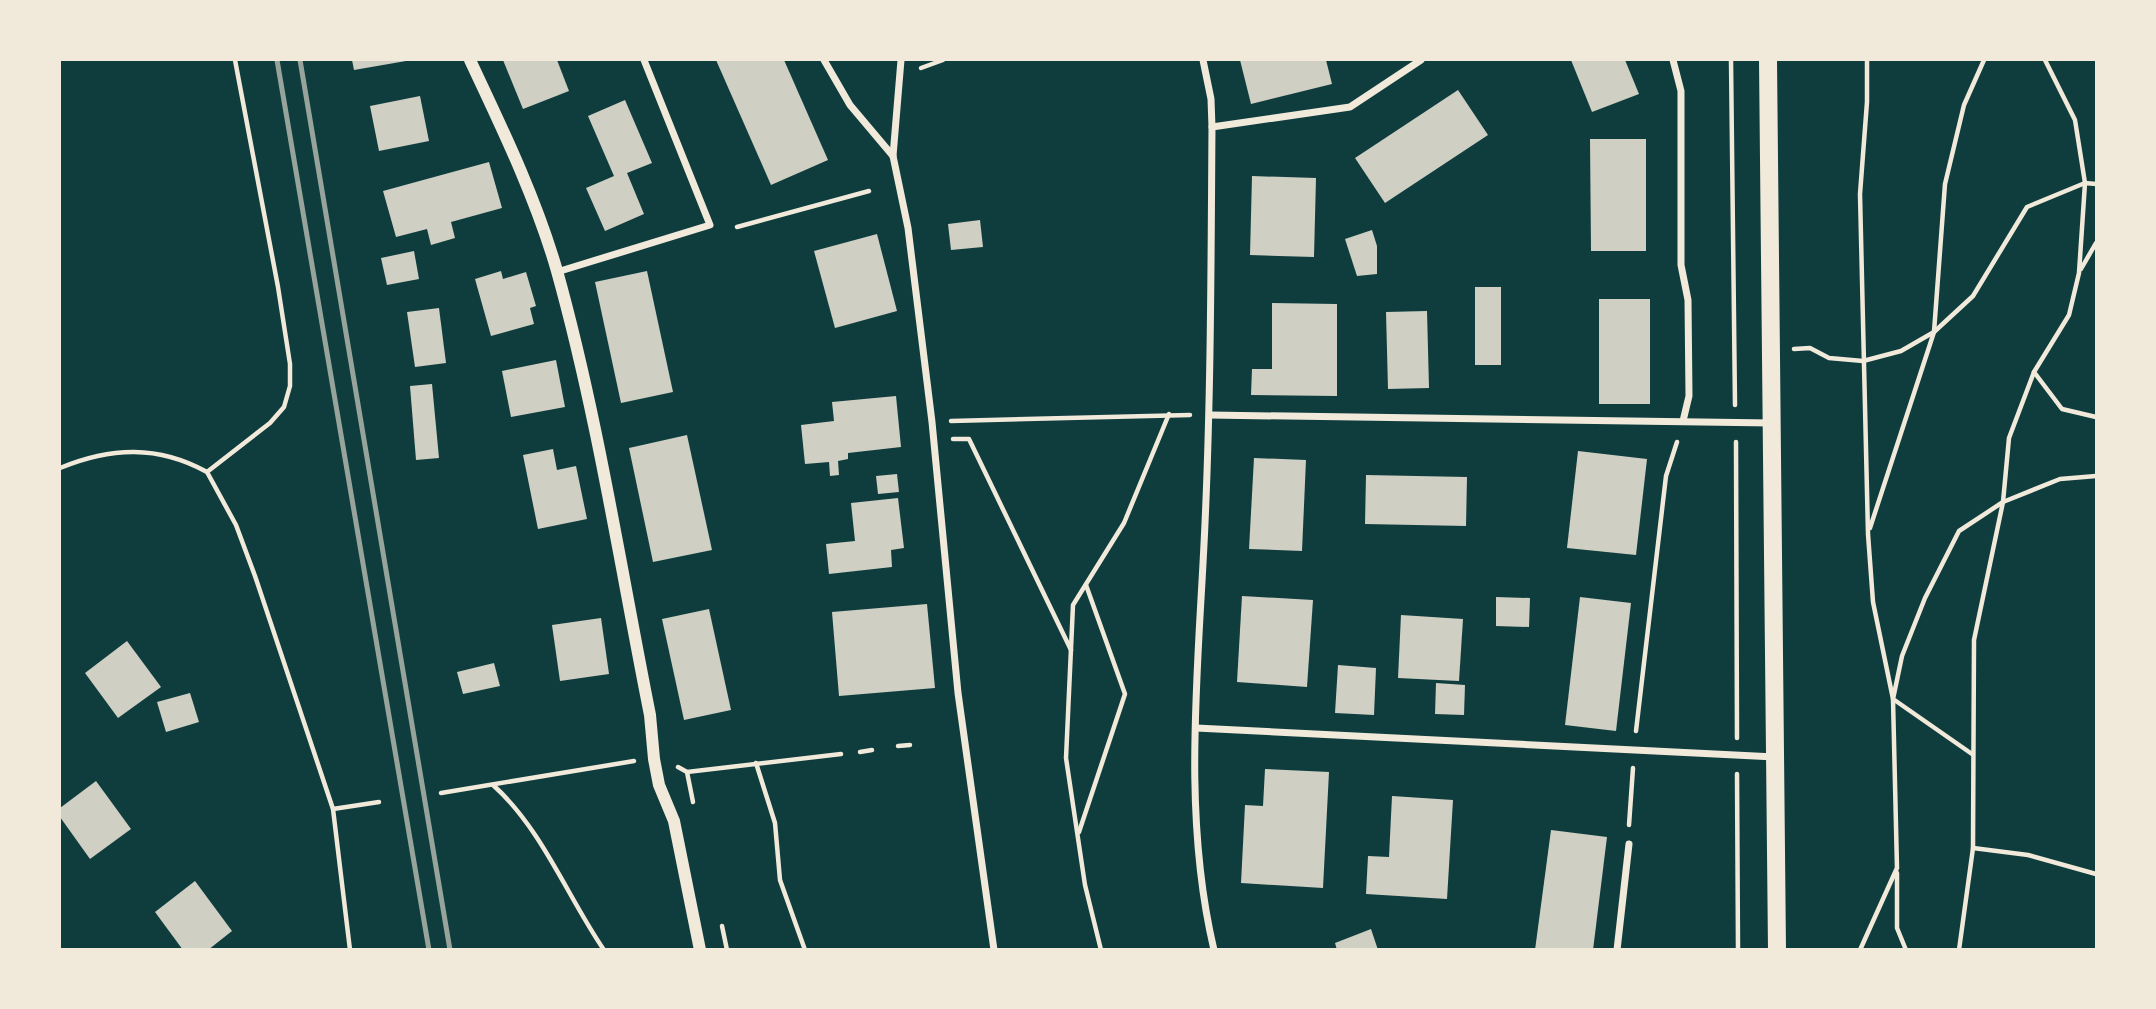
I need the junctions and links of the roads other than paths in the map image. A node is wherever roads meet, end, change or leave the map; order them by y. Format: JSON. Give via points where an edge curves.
{"nodes":[{"id":1,"x":470,"y":60,"type":"edge"},
{"id":2,"x":644,"y":60,"type":"edge"},
{"id":3,"x":824,"y":60,"type":"edge"},
{"id":4,"x":901,"y":60,"type":"edge"},
{"id":5,"x":1203,"y":60,"type":"edge"},
{"id":6,"x":1421,"y":60,"type":"edge"},
{"id":7,"x":1674,"y":60,"type":"edge"},
{"id":8,"x":1768,"y":60,"type":"edge"},
{"id":9,"x":1212,"y":127,"type":"junction"},
{"id":10,"x":893,"y":156,"type":"junction"},
{"id":11,"x":557,"y":272,"type":"junction"},
{"id":12,"x":1210,"y":415,"type":"junction"},
{"id":13,"x":1683,"y":421,"type":"junction"},
{"id":14,"x":1772,"y":423,"type":"junction"},
{"id":15,"x":1196,"y":728,"type":"junction"},
{"id":16,"x":1775,"y":757,"type":"junction"},
{"id":17,"x":1629,"y":844,"type":"road end"},
{"id":18,"x":703,"y":948,"type":"edge"},
{"id":19,"x":994,"y":950,"type":"edge"},
{"id":20,"x":1214,"y":950,"type":"edge"},
{"id":21,"x":1617,"y":950,"type":"edge"},
{"id":22,"x":1777,"y":950,"type":"edge"}],
"edges":[{"from":1,"to":11,"type":"street","via":[[537,211]]},
{"from":2,"to":11,"type":"street","via":[[710,225]]},
{"from":3,"to":10,"type":"street","via":[[850,104]]},
{"from":4,"to":10,"type":"street"},
{"from":5,"to":9,"type":"street"},
{"from":6,"to":9,"type":"street","via":[[1350,107]]},
{"from":7,"to":13,"type":"street","via":[[1681,91],[1681,265],[1688,300],[1689,396]]},
{"from":8,"to":14,"type":"main road"},
{"from":9,"to":12,"type":"street"},
{"from":10,"to":19,"type":"street","via":[[908,228],[958,693]]},
{"from":11,"to":18,"type":"street","via":[[648,701],[656,772],[674,821]]},
{"from":12,"to":13,"type":"street"},
{"from":12,"to":15,"type":"street"},
{"from":13,"to":14,"type":"street"},
{"from":14,"to":16,"type":"main road"},
{"from":15,"to":16,"type":"street"},
{"from":15,"to":20,"type":"street","via":[[1196,833]]},
{"from":16,"to":22,"type":"main road"},
{"from":17,"to":21,"type":"street"}]}
